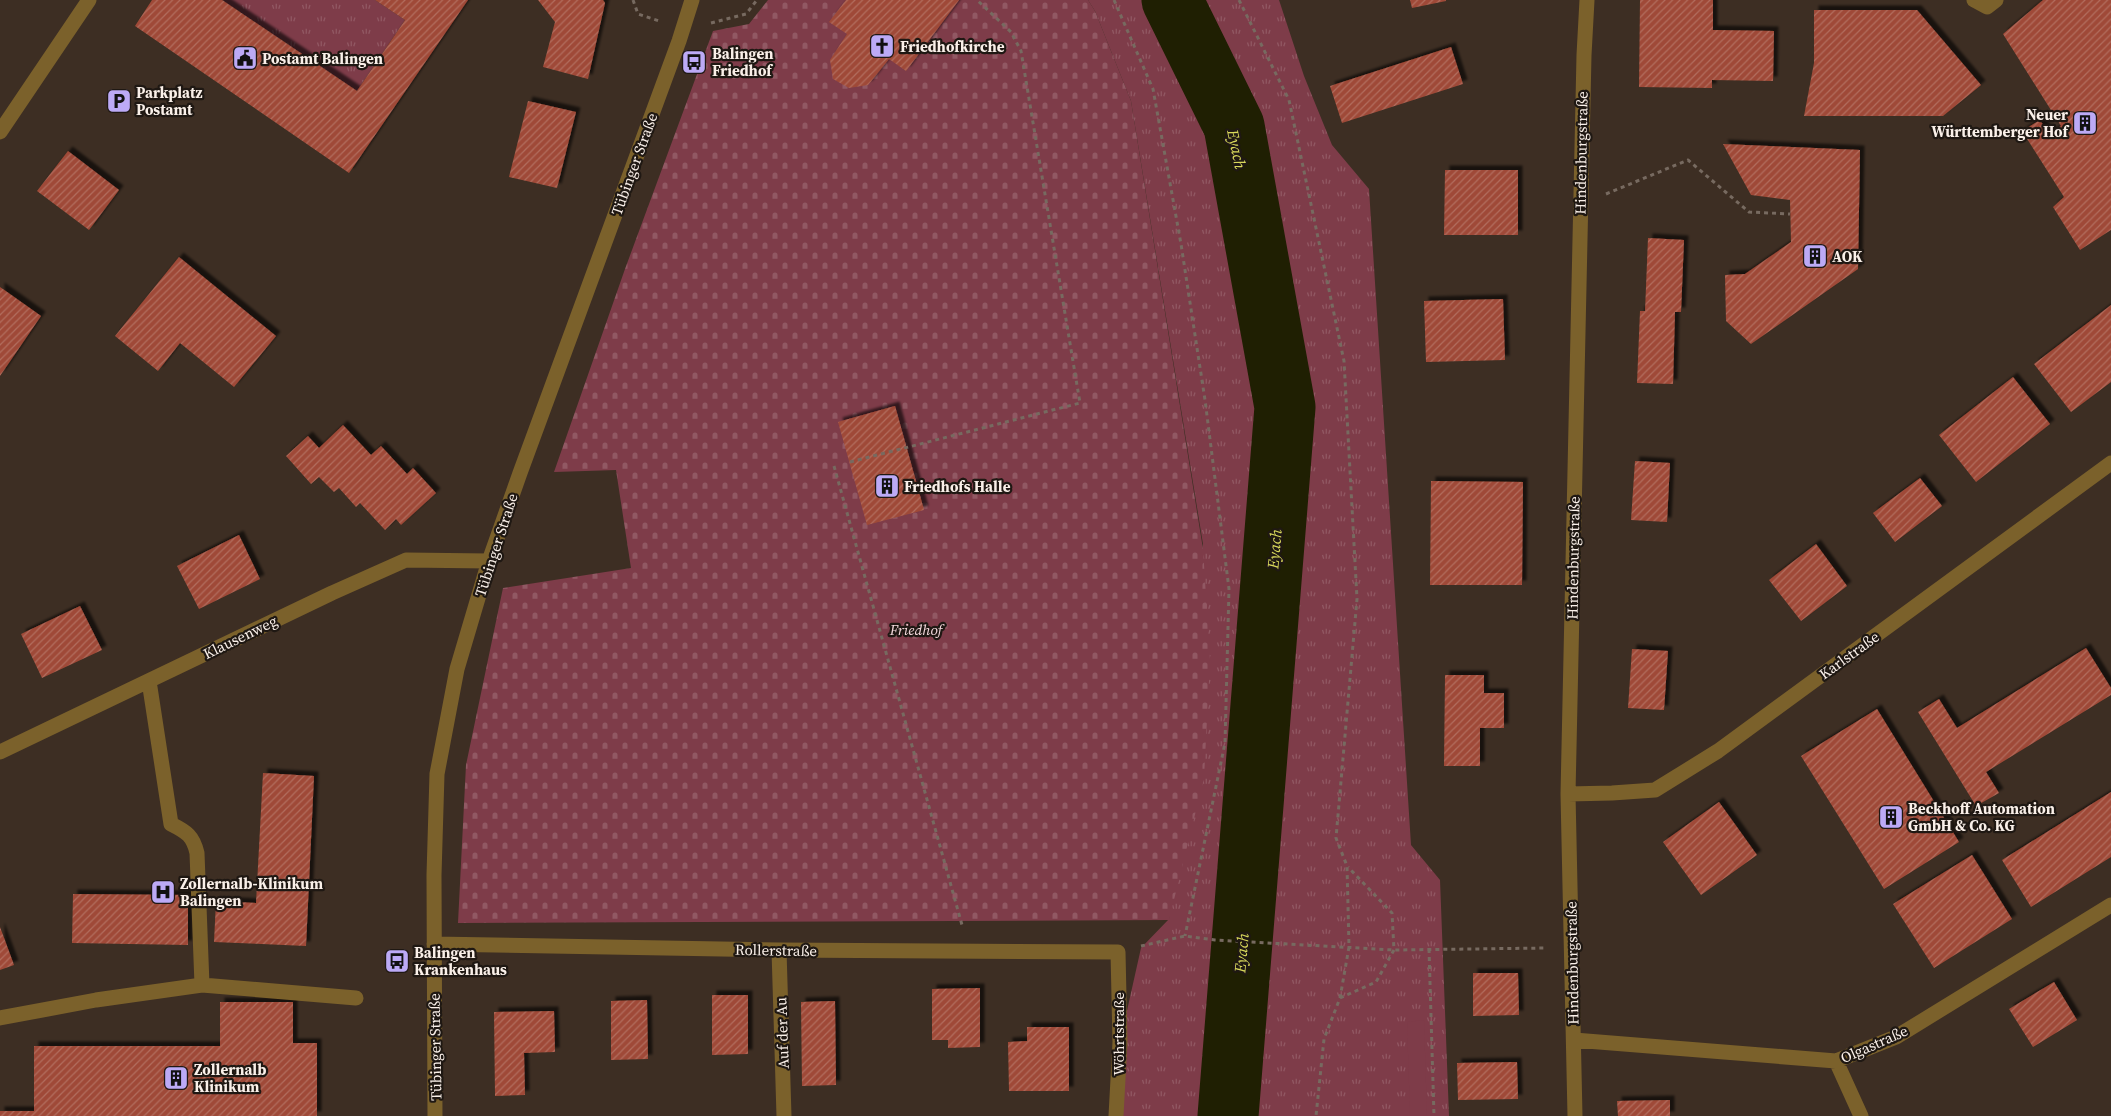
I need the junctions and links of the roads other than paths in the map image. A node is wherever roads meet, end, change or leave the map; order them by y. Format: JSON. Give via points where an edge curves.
{"nodes":[{"id":1,"x":89,"y":0,"type":"edge"},
{"id":2,"x":692,"y":0,"type":"edge"},
{"id":3,"x":1588,"y":0,"type":"edge"},
{"id":4,"x":0,"y":132,"type":"edge"},
{"id":5,"x":2111,"y":463,"type":"edge"},
{"id":6,"x":490,"y":561,"type":"junction"},
{"id":7,"x":149,"y":681,"type":"junction"},
{"id":8,"x":0,"y":752,"type":"edge"},
{"id":9,"x":1568,"y":794,"type":"junction"},
{"id":10,"x":2111,"y":905,"type":"edge"},
{"id":11,"x":434,"y":944,"type":"junction"},
{"id":12,"x":779,"y":950,"type":"junction"},
{"id":13,"x":1118,"y":952,"type":"joint"},
{"id":14,"x":202,"y":985,"type":"junction"},
{"id":15,"x":356,"y":998,"type":"dead end"},
{"id":16,"x":0,"y":1018,"type":"edge"},
{"id":17,"x":1574,"y":1040,"type":"junction"},
{"id":18,"x":1836,"y":1061,"type":"junction"},
{"id":19,"x":436,"y":1116,"type":"edge"},
{"id":20,"x":784,"y":1116,"type":"edge"},
{"id":21,"x":1116,"y":1116,"type":"edge"},
{"id":22,"x":1575,"y":1116,"type":"edge"},
{"id":23,"x":1861,"y":1116,"type":"edge"}],
"edges":[{"from":1,"to":4,"type":"street"},
{"from":2,"to":6,"type":"street","name":"Tübinger Straße"},
{"from":3,"to":9,"type":"street","name":"Hindenburgstraße","via":[[1580,204]]},
{"from":5,"to":9,"type":"street","name":"Karlstraße","via":[[1718,751],[1655,790]]},
{"from":6,"to":7,"type":"street","name":"Klausenweg","via":[[406,560]]},
{"from":6,"to":11,"type":"street","name":"Tübinger Straße","via":[[457,669],[437,774]]},
{"from":7,"to":8,"type":"street","name":"Klausenweg"},
{"from":7,"to":14,"type":"street","via":[[171,824],[194,840],[197,853]]},
{"from":9,"to":17,"type":"street","name":"Hindenburgstraße"},
{"from":10,"to":18,"type":"street","name":"Olgastraße","via":[[1896,1037]]},
{"from":11,"to":12,"type":"street","name":"Rollerstraße"},
{"from":11,"to":19,"type":"street","name":"Tübinger Straße"},
{"from":12,"to":13,"type":"street","name":"Rollerstraße"},
{"from":12,"to":20,"type":"street","name":"Auf der Au"},
{"from":13,"to":21,"type":"street","name":"Wöhrtstraße","via":[[1120,1042]]},
{"from":14,"to":15,"type":"street"},
{"from":14,"to":16,"type":"street"},
{"from":17,"to":18,"type":"street","name":"Olgastraße"},
{"from":17,"to":22,"type":"street","name":"Hindenburgstraße"},
{"from":18,"to":23,"type":"street"}]}
